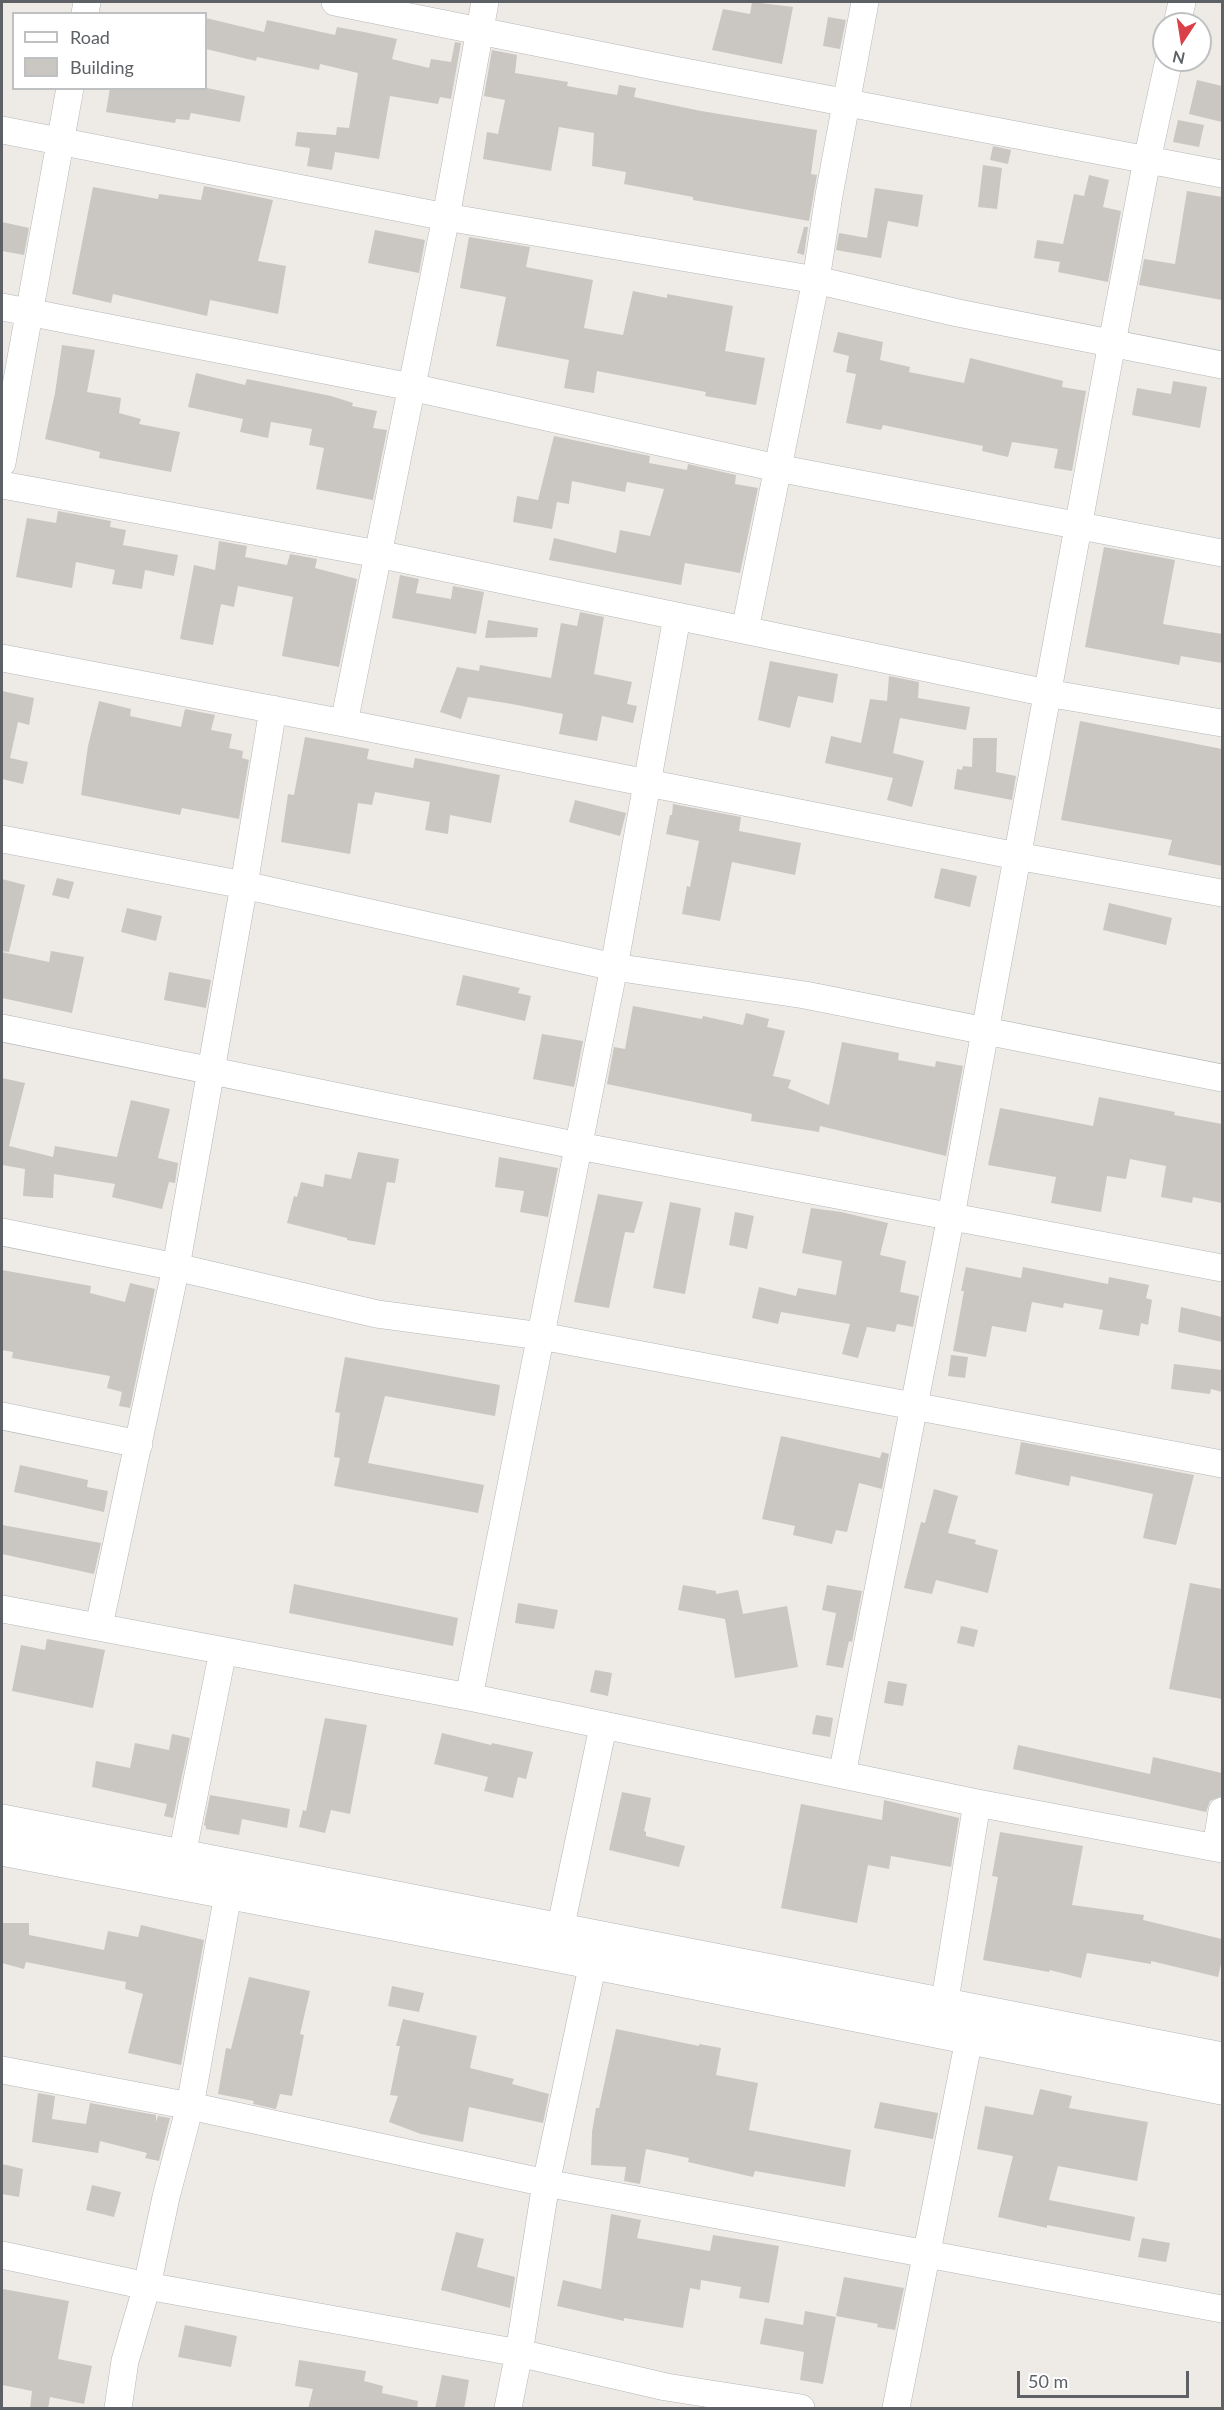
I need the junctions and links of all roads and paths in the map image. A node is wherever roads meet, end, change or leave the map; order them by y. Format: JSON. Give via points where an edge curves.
{"nodes":[{"id":1,"x":335,"y":2,"type":"edge"},
{"id":2,"x":485,"y":2,"type":"edge"},
{"id":3,"x":865,"y":2,"type":"edge"},
{"id":4,"x":480,"y":31,"type":"junction"},
{"id":5,"x":1166,"y":72,"type":"edge"},
{"id":6,"x":70,"y":90,"type":"edge"},
{"id":7,"x":846,"y":102,"type":"junction"},
{"id":8,"x":2,"y":130,"type":"edge"},
{"id":9,"x":59,"y":142,"type":"junction"},
{"id":10,"x":1147,"y":160,"type":"junction"},
{"id":11,"x":1222,"y":174,"type":"edge"},
{"id":12,"x":446,"y":217,"type":"junction"},
{"id":13,"x":816,"y":280,"type":"junction"},
{"id":14,"x":2,"y":307,"type":"edge"},
{"id":15,"x":28,"y":312,"type":"junction"},
{"id":16,"x":1112,"y":343,"type":"junction"},
{"id":17,"x":1222,"y":365,"type":"edge"},
{"id":18,"x":411,"y":387,"type":"junction"},
{"id":19,"x":2,"y":463,"type":"edge"},
{"id":20,"x":777,"y":468,"type":"junction"},
{"id":21,"x":2,"y":485,"type":"edge"},
{"id":22,"x":1079,"y":527,"type":"junction"},
{"id":23,"x":1222,"y":553,"type":"edge"},
{"id":24,"x":378,"y":554,"type":"junction"},
{"id":25,"x":677,"y":617,"type":"junction"},
{"id":26,"x":745,"y":630,"type":"junction"},
{"id":27,"x":2,"y":658,"type":"edge"},
{"id":28,"x":1047,"y":693,"type":"junction"},
{"id":29,"x":273,"y":709,"type":"junction"},
{"id":30,"x":344,"y":723,"type":"junction"},
{"id":31,"x":1222,"y":723,"type":"edge"},
{"id":32,"x":647,"y":783,"type":"junction"},
{"id":33,"x":2,"y":839,"type":"edge"},
{"id":34,"x":1017,"y":856,"type":"junction"},
{"id":35,"x":244,"y":885,"type":"junction"},
{"id":36,"x":1222,"y":893,"type":"edge"},
{"id":37,"x":614,"y":967,"type":"junction"},
{"id":38,"x":2,"y":1028,"type":"edge"},
{"id":39,"x":985,"y":1031,"type":"junction"},
{"id":40,"x":211,"y":1070,"type":"junction"},
{"id":41,"x":1222,"y":1078,"type":"edge"},
{"id":42,"x":579,"y":1146,"type":"junction"},
{"id":43,"x":951,"y":1216,"type":"junction"},
{"id":44,"x":2,"y":1232,"type":"edge"},
{"id":45,"x":176,"y":1267,"type":"junction"},
{"id":46,"x":1222,"y":1268,"type":"edge"},
{"id":47,"x":541,"y":1336,"type":"junction"},
{"id":48,"x":914,"y":1408,"type":"junction"},
{"id":49,"x":2,"y":1416,"type":"edge"},
{"id":50,"x":139,"y":1444,"type":"junction"},
{"id":51,"x":1222,"y":1464,"type":"edge"},
{"id":52,"x":2,"y":1609,"type":"edge"},
{"id":53,"x":99,"y":1626,"type":"junction"},
{"id":54,"x":223,"y":1651,"type":"junction"},
{"id":55,"x":469,"y":1697,"type":"junction"},
{"id":56,"x":603,"y":1727,"type":"junction"},
{"id":57,"x":842,"y":1775,"type":"junction"},
{"id":58,"x":977,"y":1803,"type":"junction"},
{"id":59,"x":1222,"y":1811,"type":"edge"},
{"id":60,"x":2,"y":1821,"type":"edge"},
{"id":61,"x":2,"y":1849,"type":"edge"},
{"id":62,"x":1219,"y":1849,"type":"edge"},
{"id":63,"x":182,"y":1855,"type":"junction"},
{"id":64,"x":228,"y":1894,"type":"junction"},
{"id":65,"x":560,"y":1930,"type":"junction"},
{"id":66,"x":592,"y":1963,"type":"junction"},
{"id":67,"x":944,"y":2006,"type":"junction"},
{"id":68,"x":969,"y":2038,"type":"junction"},
{"id":69,"x":1222,"y":2059,"type":"edge"},
{"id":70,"x":2,"y":2070,"type":"edge"},
{"id":71,"x":1222,"y":2088,"type":"edge"},
{"id":72,"x":190,"y":2106,"type":"junction"},
{"id":73,"x":546,"y":2183,"type":"junction"},
{"id":74,"x":2,"y":2255,"type":"edge"},
{"id":75,"x":925,"y":2255,"type":"junction"},
{"id":76,"x":147,"y":2286,"type":"junction"},
{"id":77,"x":1222,"y":2309,"type":"edge"},
{"id":78,"x":519,"y":2353,"type":"junction"},
{"id":79,"x":117,"y":2409,"type":"edge"},
{"id":80,"x":508,"y":2409,"type":"edge"},
{"id":81,"x":801,"y":2409,"type":"edge"},
{"id":82,"x":896,"y":2409,"type":"edge"}],
"edges":[{"from":1,"to":4,"type":"street"},
{"from":2,"to":4,"type":"street"},
{"from":3,"to":7,"type":"street"},
{"from":4,"to":7,"type":"street"},
{"from":4,"to":12,"type":"street"},
{"from":5,"to":10,"type":"street"},
{"from":6,"to":9,"type":"street"},
{"from":7,"to":10,"type":"street"},
{"from":7,"to":13,"type":"street"},
{"from":8,"to":9,"type":"street"},
{"from":9,"to":12,"type":"street"},
{"from":9,"to":15,"type":"street"},
{"from":10,"to":11,"type":"street"},
{"from":10,"to":16,"type":"street"},
{"from":12,"to":13,"type":"street"},
{"from":12,"to":18,"type":"street"},
{"from":13,"to":16,"type":"street"},
{"from":13,"to":20,"type":"street"},
{"from":14,"to":15,"type":"street"},
{"from":15,"to":18,"type":"street"},
{"from":15,"to":19,"type":"street"},
{"from":16,"to":17,"type":"street"},
{"from":16,"to":22,"type":"street"},
{"from":18,"to":20,"type":"street"},
{"from":18,"to":24,"type":"street"},
{"from":20,"to":22,"type":"street"},
{"from":20,"to":26,"type":"street"},
{"from":21,"to":24,"type":"street"},
{"from":22,"to":23,"type":"street"},
{"from":22,"to":28,"type":"street"},
{"from":24,"to":25,"type":"street"},
{"from":24,"to":30,"type":"street"},
{"from":25,"to":26,"type":"street"},
{"from":25,"to":32,"type":"street"},
{"from":26,"to":28,"type":"street"},
{"from":27,"to":29,"type":"street"},
{"from":28,"to":31,"type":"street"},
{"from":28,"to":34,"type":"street"},
{"from":29,"to":30,"type":"street"},
{"from":29,"to":35,"type":"street"},
{"from":30,"to":32,"type":"street"},
{"from":32,"to":34,"type":"street"},
{"from":32,"to":37,"type":"street"},
{"from":33,"to":35,"type":"street"},
{"from":34,"to":36,"type":"street"},
{"from":34,"to":39,"type":"street"},
{"from":35,"to":37,"type":"street"},
{"from":35,"to":40,"type":"street"},
{"from":37,"to":39,"type":"street","via":[[805,995]]},
{"from":37,"to":42,"type":"street"},
{"from":38,"to":40,"type":"street"},
{"from":39,"to":41,"type":"street"},
{"from":39,"to":43,"type":"street"},
{"from":40,"to":42,"type":"street"},
{"from":40,"to":45,"type":"street"},
{"from":42,"to":43,"type":"street"},
{"from":42,"to":47,"type":"street"},
{"from":43,"to":46,"type":"street"},
{"from":43,"to":48,"type":"street"},
{"from":44,"to":45,"type":"street"},
{"from":45,"to":47,"type":"street","via":[[377,1314]]},
{"from":45,"to":50,"type":"street"},
{"from":47,"to":48,"type":"street"},
{"from":47,"to":55,"type":"street"},
{"from":48,"to":51,"type":"street"},
{"from":48,"to":57,"type":"street"},
{"from":49,"to":50,"type":"street"},
{"from":50,"to":53,"type":"street"},
{"from":52,"to":53,"type":"street"},
{"from":53,"to":54,"type":"street"},
{"from":54,"to":55,"type":"street"},
{"from":54,"to":63,"type":"street"},
{"from":55,"to":56,"type":"street"},
{"from":56,"to":57,"type":"street"},
{"from":56,"to":65,"type":"street"},
{"from":57,"to":58,"type":"street"},
{"from":58,"to":62,"type":"street"},
{"from":58,"to":67,"type":"street"},
{"from":59,"to":62,"type":"street"},
{"from":60,"to":63,"type":"street"},
{"from":61,"to":64,"type":"street"},
{"from":63,"to":65,"type":"street"},
{"from":64,"to":66,"type":"street"},
{"from":64,"to":72,"type":"street"},
{"from":65,"to":67,"type":"street"},
{"from":66,"to":68,"type":"street"},
{"from":66,"to":73,"type":"street"},
{"from":67,"to":69,"type":"street"},
{"from":68,"to":71,"type":"street"},
{"from":68,"to":75,"type":"street"},
{"from":70,"to":72,"type":"street"},
{"from":72,"to":73,"type":"street"},
{"from":72,"to":76,"type":"street"},
{"from":73,"to":75,"type":"street"},
{"from":73,"to":78,"type":"street"},
{"from":74,"to":76,"type":"street"},
{"from":75,"to":77,"type":"street"},
{"from":75,"to":82,"type":"street"},
{"from":76,"to":78,"type":"street"},
{"from":76,"to":79,"type":"street","via":[[125,2361]]},
{"from":78,"to":80,"type":"street"},
{"from":78,"to":81,"type":"street","via":[[666,2387]]}]}
